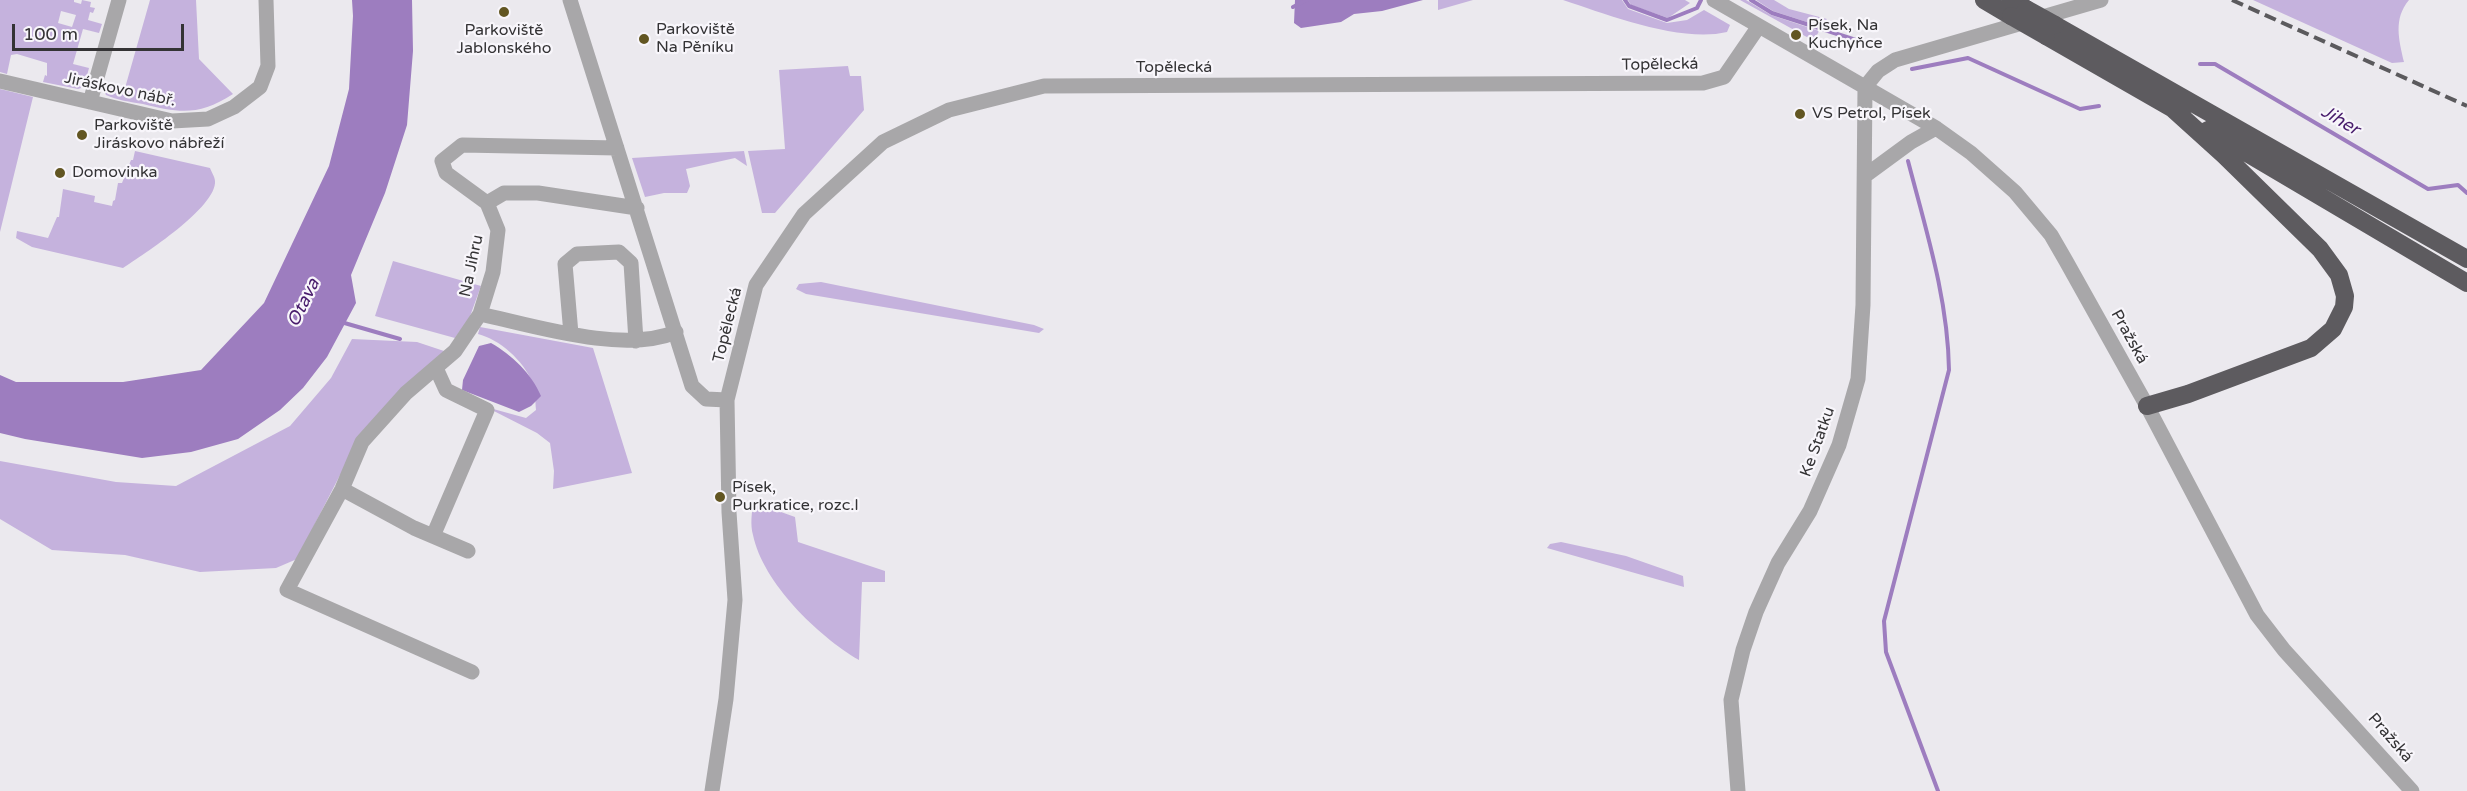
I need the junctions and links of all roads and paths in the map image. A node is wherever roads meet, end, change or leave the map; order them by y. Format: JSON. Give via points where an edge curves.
{"nodes":[{"id":1,"x":119,"y":0,"type":"edge"},
{"id":2,"x":266,"y":0,"type":"edge"},
{"id":3,"x":570,"y":0,"type":"edge"},
{"id":4,"x":1714,"y":0,"type":"edge"},
{"id":5,"x":1984,"y":0,"type":"edge"},
{"id":6,"x":2101,"y":0,"type":"edge"},
{"id":7,"x":2016,"y":8,"type":"edge"},
{"id":8,"x":1759,"y":26,"type":"junction"},
{"id":9,"x":2051,"y":30,"type":"junction"},
{"id":10,"x":0,"y":81,"type":"edge"},
{"id":11,"x":1865,"y":87,"type":"junction"},
{"id":12,"x":90,"y":102,"type":"junction"},
{"id":13,"x":2172,"y":108,"type":"junction"},
{"id":14,"x":1936,"y":128,"type":"junction"},
{"id":15,"x":617,"y":148,"type":"junction"},
{"id":16,"x":1866,"y":175,"type":"junction"},
{"id":17,"x":487,"y":203,"type":"junction"},
{"id":18,"x":637,"y":208,"type":"junction"},
{"id":19,"x":2467,"y":259,"type":"edge"},
{"id":20,"x":2467,"y":284,"type":"edge"},
{"id":21,"x":480,"y":314,"type":"junction"},
{"id":22,"x":676,"y":332,"type":"junction"},
{"id":23,"x":571,"y":334,"type":"junction"},
{"id":24,"x":636,"y":341,"type":"junction"},
{"id":25,"x":436,"y":368,"type":"junction"},
{"id":26,"x":727,"y":400,"type":"junction"},
{"id":27,"x":2146,"y":406,"type":"junction"},
{"id":28,"x":342,"y":489,"type":"junction"},
{"id":29,"x":433,"y":536,"type":"junction"},
{"id":30,"x":468,"y":551,"type":"dead end"},
{"id":31,"x":472,"y":672,"type":"dead end"},
{"id":32,"x":712,"y":791,"type":"edge"},
{"id":33,"x":1738,"y":791,"type":"edge"},
{"id":34,"x":2412,"y":791,"type":"edge"}],
"edges":[{"from":1,"to":12,"type":"street"},
{"from":2,"to":12,"type":"street","name":"Jiráskovo nábř.","via":[[268,66],[260,87],[234,107],[208,119],[172,121]]},
{"from":3,"to":15,"type":"street","name":"Topělecká"},
{"from":4,"to":8,"type":"street","name":"Pražská"},
{"from":5,"to":7,"type":"highway"},
{"from":6,"to":11,"type":"street","via":[[1895,60],[1878,71]]},
{"from":7,"to":9,"type":"highway","bridge":true},
{"from":8,"to":11,"type":"street","name":"Pražská"},
{"from":8,"to":26,"type":"street","name":"Topělecká","via":[[1724,77],[1703,83],[1044,86],[949,110],[883,142],[804,214],[756,285]]},
{"from":9,"to":13,"type":"highway"},
{"from":9,"to":19,"type":"highway"},
{"from":10,"to":12,"type":"street","name":"Jiráskovo nábř."},
{"from":11,"to":14,"type":"street","name":"Pražská"},
{"from":11,"to":16,"type":"street","name":"Ke Statku"},
{"from":13,"to":20,"type":"highway"},
{"from":13,"to":27,"type":"highway","via":[[2320,249],[2339,275],[2345,296],[2333,329],[2311,348]]},
{"from":14,"to":16,"type":"street"},
{"from":14,"to":27,"type":"street","name":"Pražská","via":[[2015,192],[2051,236]]},
{"from":15,"to":17,"type":"street","via":[[462,145],[442,161],[446,173]]},
{"from":15,"to":18,"type":"street","name":"Topělecká"},
{"from":16,"to":33,"type":"street","name":"Ke Statku","via":[[1858,379],[1839,446],[1810,511],[1778,562],[1743,650],[1731,700]]},
{"from":17,"to":18,"type":"street","via":[[504,193],[538,193]]},
{"from":17,"to":21,"type":"street","name":"Na Jihru","via":[[498,230],[493,272]]},
{"from":18,"to":22,"type":"street","name":"Topělecká"},
{"from":21,"to":23,"type":"street"},
{"from":21,"to":25,"type":"street","name":"Na Jihru","via":[[454,351]]},
{"from":22,"to":24,"type":"street"},
{"from":22,"to":26,"type":"street","name":"Topělecká","via":[[692,386],[706,399]]},
{"from":23,"to":24,"type":"street"},
{"from":23,"to":24,"type":"street","via":[[565,264],[577,254],[619,252],[631,263]]},
{"from":25,"to":28,"type":"street","name":"Na Jihru","via":[[406,393],[362,442]]},
{"from":25,"to":29,"type":"street","via":[[446,390],[487,410]]},
{"from":26,"to":32,"type":"street","name":"Topělecká","via":[[735,600]]},
{"from":27,"to":34,"type":"street","name":"Pražská","via":[[2257,615]]},
{"from":28,"to":29,"type":"street"},
{"from":28,"to":31,"type":"street","name":"Na Jihru","via":[[287,590]]},
{"from":29,"to":30,"type":"street"}]}
